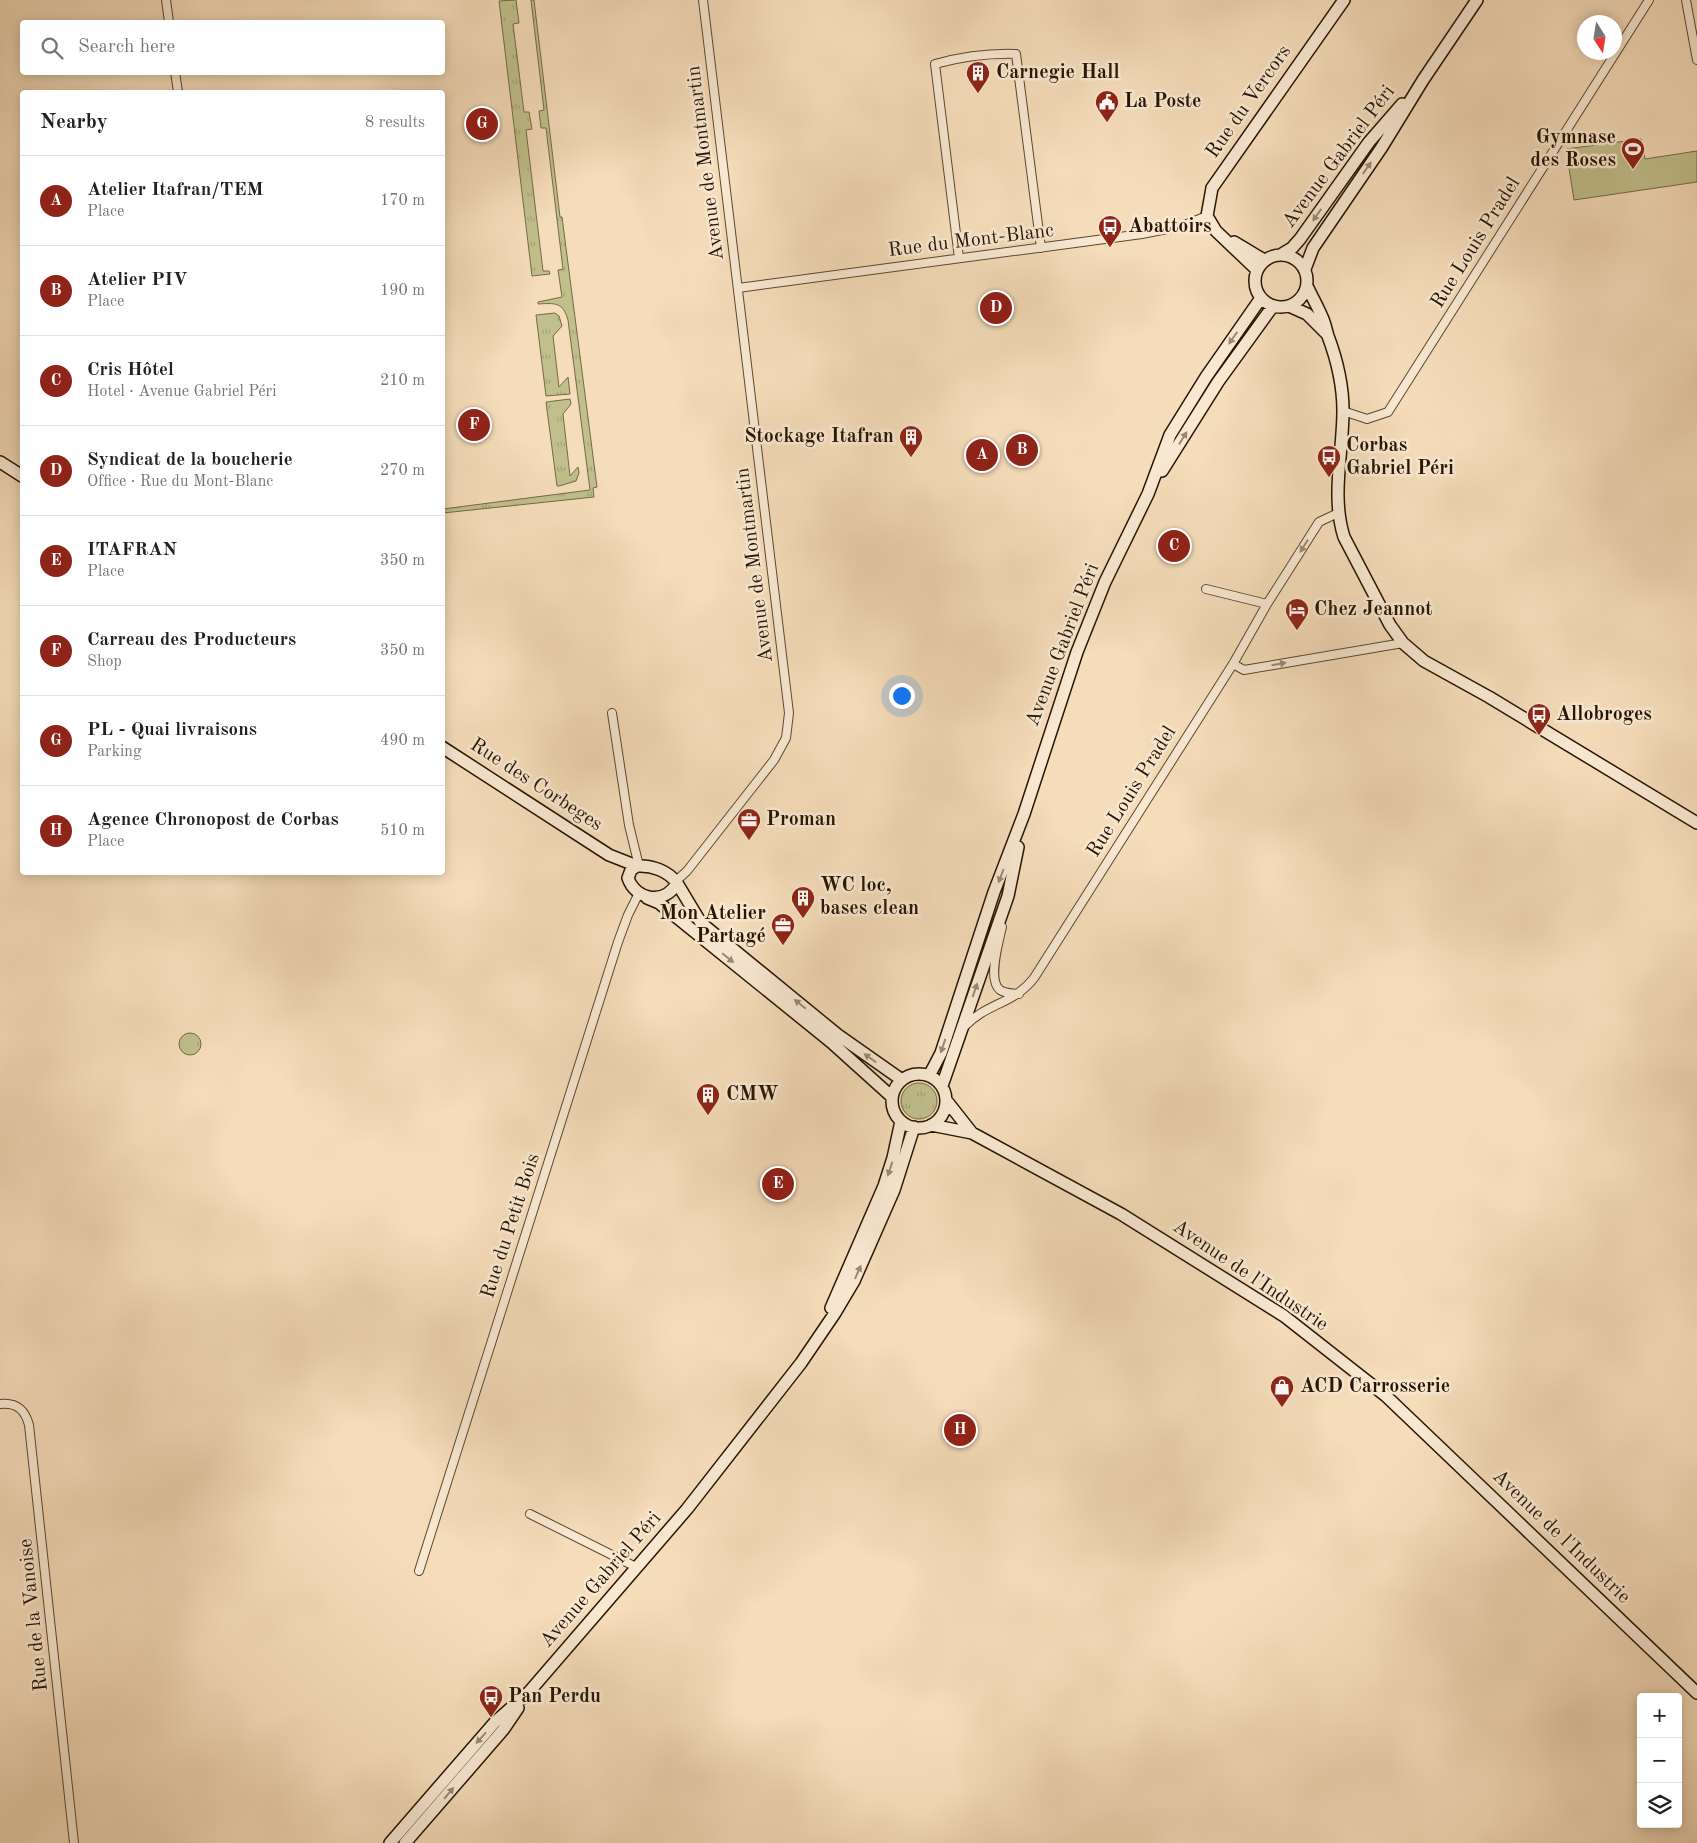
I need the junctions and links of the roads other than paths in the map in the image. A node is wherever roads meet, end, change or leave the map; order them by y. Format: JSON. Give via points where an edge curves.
{"nodes":[{"id":1,"x":166,"y":0,"type":"edge"},
{"id":2,"x":703,"y":0,"type":"edge"},
{"id":3,"x":1344,"y":0,"type":"edge"},
{"id":4,"x":1477,"y":0,"type":"edge"},
{"id":5,"x":1650,"y":0,"type":"edge"},
{"id":6,"x":1686,"y":0,"type":"edge"},
{"id":7,"x":169,"y":20,"type":"edge"},
{"id":8,"x":1697,"y":60,"type":"edge"},
{"id":9,"x":175,"y":75,"type":"edge"},
{"id":10,"x":1423,"y":80,"type":"junction"},
{"id":11,"x":178,"y":90,"type":"edge"},
{"id":12,"x":1207,"y":216,"type":"junction"},
{"id":13,"x":1216,"y":231,"type":"junction"},
{"id":14,"x":1041,"y":248,"type":"junction"},
{"id":15,"x":1282,"y":254,"type":"junction"},
{"id":16,"x":959,"y":258,"type":"junction"},
{"id":17,"x":1264,"y":260,"type":"junction"},
{"id":18,"x":1305,"y":269,"type":"junction"},
{"id":19,"x":1257,"y":270,"type":"junction"},
{"id":20,"x":1307,"y":286,"type":"junction"},
{"id":21,"x":738,"y":288,"type":"junction"},
{"id":22,"x":1261,"y":298,"type":"junction"},
{"id":23,"x":1273,"y":306,"type":"junction"},
{"id":24,"x":1288,"y":306,"type":"junction"},
{"id":25,"x":1328,"y":334,"type":"junction"},
{"id":26,"x":1343,"y":411,"type":"junction"},
{"id":27,"x":0,"y":462,"type":"edge"},
{"id":28,"x":20,"y":475,"type":"edge"},
{"id":29,"x":1148,"y":494,"type":"junction"},
{"id":30,"x":1338,"y":513,"type":"junction"},
{"id":31,"x":1206,"y":589,"type":"dead end"},
{"id":32,"x":1267,"y":604,"type":"junction"},
{"id":33,"x":1403,"y":643,"type":"junction"},
{"id":34,"x":1232,"y":664,"type":"junction"},
{"id":35,"x":612,"y":713,"type":"dead end"},
{"id":36,"x":445,"y":749,"type":"edge"},
{"id":37,"x":1024,"y":814,"type":"junction"},
{"id":38,"x":1697,"y":823,"type":"edge"},
{"id":39,"x":609,"y":855,"type":"junction"},
{"id":40,"x":638,"y":866,"type":"junction"},
{"id":41,"x":628,"y":878,"type":"junction"},
{"id":42,"x":677,"y":882,"type":"junction"},
{"id":43,"x":643,"y":896,"type":"junction"},
{"id":44,"x":1008,"y":896,"type":"junction"},
{"id":45,"x":1020,"y":994,"type":"junction"},
{"id":46,"x":960,"y":1031,"type":"junction"},
{"id":47,"x":929,"y":1076,"type":"junction"},
{"id":48,"x":902,"y":1080,"type":"junction"},
{"id":49,"x":942,"y":1086,"type":"junction"},
{"id":50,"x":892,"y":1097,"type":"junction"},
{"id":51,"x":946,"y":1100,"type":"junction"},
{"id":52,"x":902,"y":1121,"type":"junction"},
{"id":53,"x":931,"y":1125,"type":"junction"},
{"id":54,"x":914,"y":1127,"type":"junction"},
{"id":55,"x":972,"y":1133,"type":"junction"},
{"id":56,"x":824,"y":1329,"type":"junction"},
{"id":57,"x":0,"y":1404,"type":"edge"},
{"id":58,"x":530,"y":1514,"type":"dead end"},
{"id":59,"x":636,"y":1567,"type":"junction"},
{"id":60,"x":419,"y":1571,"type":"dead end"},
{"id":61,"x":529,"y":1692,"type":"junction"},
{"id":62,"x":1697,"y":1693,"type":"edge"},
{"id":63,"x":420,"y":1808,"type":"junction"},
{"id":64,"x":429,"y":1816,"type":"junction"},
{"id":65,"x":74,"y":1843,"type":"edge"},
{"id":66,"x":390,"y":1843,"type":"edge"},
{"id":67,"x":405,"y":1843,"type":"edge"}],
"edges":[{"from":1,"to":7,"type":"street"},
{"from":2,"to":21,"type":"street","name":"Avenue de Montmartin"},
{"from":3,"to":12,"type":"main road","name":"Rue du Vercors","via":[[1212,188]]},
{"from":4,"to":10,"type":"main road","name":"Avenue Gabriel Péri"},
{"from":5,"to":26,"type":"street","name":"Rue Louis Pradel","via":[[1388,412],[1367,418]]},
{"from":6,"to":8,"type":"street"},
{"from":9,"to":11,"type":"street"},
{"from":10,"to":15,"type":"main road","name":"Avenue Gabriel Péri","one_way":true,"via":[[1369,142],[1300,239]]},
{"from":18,"to":10,"type":"main road","name":"Avenue Gabriel Péri","one_way":true,"via":[[1313,248]]},
{"from":12,"to":13,"type":"main road"},
{"from":12,"to":14,"type":"street","name":"Rue du Mont-Blanc","via":[[1162,230]]},
{"from":13,"to":17,"type":"main road"},
{"from":13,"to":19,"type":"main road"},
{"from":14,"to":16,"type":"street","name":"Rue du Mont-Blanc"},
{"from":14,"to":16,"type":"street","via":[[1016,54],[999,53],[936,64]]},
{"from":15,"to":17,"type":"main road"},
{"from":15,"to":18,"type":"main road","via":[[1296,258]]},
{"from":16,"to":21,"type":"street","name":"Rue du Mont-Blanc"},
{"from":17,"to":19,"type":"main road"},
{"from":18,"to":20,"type":"main road"},
{"from":19,"to":22,"type":"main road","via":[[1255,284]]},
{"from":20,"to":24,"type":"main road","via":[[1299,301]]},
{"from":20,"to":25,"type":"main road"},
{"from":21,"to":42,"type":"street","name":"Avenue de Montmartin","via":[[789,714],[786,738],[774,760]]},
{"from":22,"to":23,"type":"main road"},
{"from":22,"to":29,"type":"main road","name":"Avenue Gabriel Péri","one_way":true,"via":[[1170,435]]},
{"from":23,"to":24,"type":"main road"},
{"from":29,"to":23,"type":"main road","name":"Avenue Gabriel Péri","one_way":true,"via":[[1218,382]]},
{"from":24,"to":25,"type":"main road","via":[[1308,314]]},
{"from":25,"to":26,"type":"main road","via":[[1340,374]]},
{"from":26,"to":30,"type":"main road"},
{"from":27,"to":28,"type":"main road"},
{"from":29,"to":37,"type":"main road","name":"Avenue Gabriel Péri","via":[[1105,582],[1077,652]]},
{"from":30,"to":32,"type":"street","name":"Rue Louis Pradel","one_way":true,"via":[[1319,522]]},
{"from":30,"to":33,"type":"main road","via":[[1344,537],[1390,626]]},
{"from":31,"to":32,"type":"street"},
{"from":32,"to":34,"type":"street","name":"Rue Louis Pradel"},
{"from":34,"to":33,"type":"street","one_way":true,"via":[[1244,670]]},
{"from":33,"to":38,"type":"main road","via":[[1424,661]]},
{"from":34,"to":45,"type":"street","name":"Rue Louis Pradel","via":[[1034,978]]},
{"from":35,"to":40,"type":"street"},
{"from":36,"to":39,"type":"main road","name":"Rue des Corbeges"},
{"from":37,"to":44,"type":"main road","name":"Avenue Gabriel Péri"},
{"from":37,"to":47,"type":"main road","name":"Avenue Gabriel Péri","one_way":true,"via":[[994,892],[941,1053]]},
{"from":39,"to":40,"type":"main road","name":"Rue des Corbeges"},
{"from":39,"to":41,"type":"main road","name":"Rue des Corbeges"},
{"from":40,"to":41,"type":"main road","via":[[631,870]]},
{"from":40,"to":42,"type":"main road","name":"Rue des Corbeges","via":[[660,870]]},
{"from":41,"to":43,"type":"main road","name":"Rue des Corbeges","via":[[631,886]]},
{"from":42,"to":43,"type":"main road","via":[[672,891],[663,896]]},
{"from":48,"to":42,"type":"main road","one_way":true,"via":[[838,1035],[700,923]]},
{"from":43,"to":50,"type":"main road","one_way":true,"via":[[659,903],[831,1042]]},
{"from":43,"to":60,"type":"street","name":"Rue du Petit Bois","via":[[628,915],[618,942]]},
{"from":44,"to":45,"type":"street","via":[[994,977],[1000,990]]},
{"from":46,"to":44,"type":"main road","name":"Avenue Gabriel Péri","one_way":true},
{"from":45,"to":46,"type":"street","name":"Rue Louis Pradel","via":[[974,1016]]},
{"from":46,"to":49,"type":"main road","name":"Avenue Gabriel Péri"},
{"from":47,"to":48,"type":"main road","via":[[915,1074]]},
{"from":47,"to":49,"type":"main road"},
{"from":48,"to":50,"type":"main road"},
{"from":49,"to":51,"type":"main road"},
{"from":50,"to":52,"type":"main road","via":[[893,1109]]},
{"from":51,"to":53,"type":"main road","via":[[942,1115]]},
{"from":51,"to":55,"type":"main road","name":"Avenue de l'Industrie"},
{"from":52,"to":54,"type":"main road"},
{"from":52,"to":56,"type":"main road","name":"Avenue Gabriel Péri","one_way":true,"via":[[884,1186]]},
{"from":53,"to":54,"type":"main road"},
{"from":53,"to":55,"type":"main road","name":"Avenue de l'Industrie"},
{"from":56,"to":54,"type":"main road","name":"Avenue Gabriel Péri","one_way":true,"via":[[854,1281],[894,1190]]},
{"from":55,"to":62,"type":"main road","name":"Avenue de l'Industrie","via":[[1122,1214],[1291,1322],[1386,1396]]},
{"from":56,"to":59,"type":"main road","name":"Avenue Gabriel Péri","via":[[768,1408]]},
{"from":57,"to":65,"type":"street","name":"Rue de la Vanoise","via":[[17,1406],[26,1414],[29,1426]]},
{"from":58,"to":59,"type":"street"},
{"from":59,"to":61,"type":"main road","name":"Avenue Gabriel Péri"},
{"from":61,"to":63,"type":"main road","name":"Avenue Gabriel Péri","one_way":true,"via":[[495,1722]]},
{"from":64,"to":61,"type":"main road","one_way":true,"via":[[503,1730]]},
{"from":63,"to":64,"type":"main road"},
{"from":63,"to":66,"type":"main road","name":"Avenue Gabriel Péri"},
{"from":64,"to":67,"type":"main road"}]}
